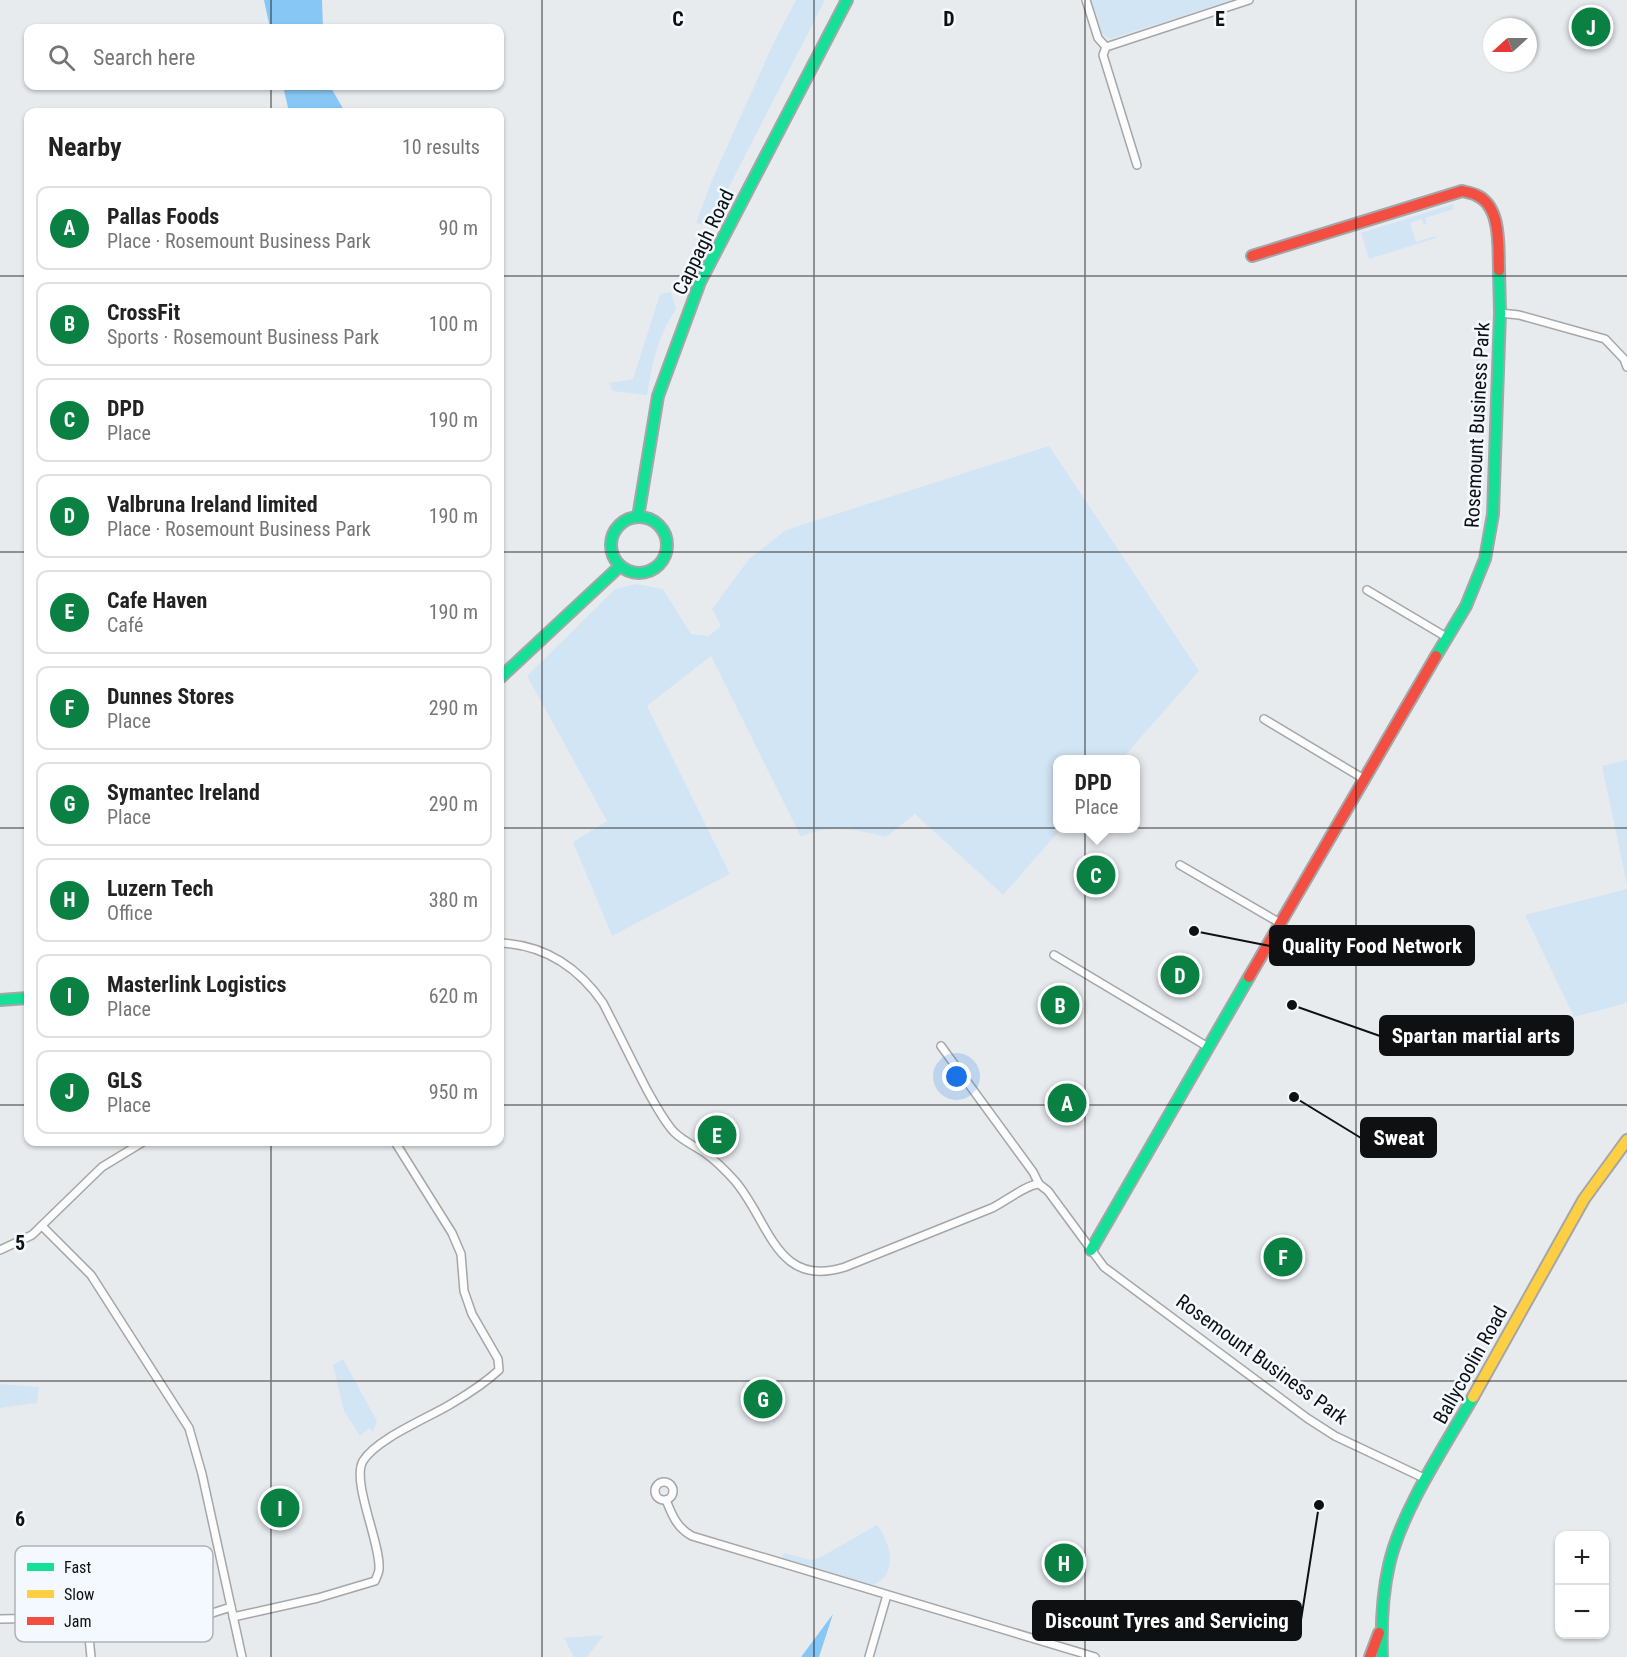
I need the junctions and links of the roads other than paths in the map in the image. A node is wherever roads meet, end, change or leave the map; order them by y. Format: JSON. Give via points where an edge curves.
{"nodes":[{"id":1,"x":847,"y":0,"type":"edge"},
{"id":2,"x":1086,"y":0,"type":"edge"},
{"id":3,"x":1249,"y":0,"type":"edge"},
{"id":4,"x":1106,"y":47,"type":"junction"},
{"id":5,"x":1137,"y":165,"type":"dead end"},
{"id":6,"x":1252,"y":256,"type":"dead end"},
{"id":7,"x":1500,"y":313,"type":"junction"},
{"id":8,"x":1627,"y":367,"type":"edge"},
{"id":9,"x":638,"y":517,"type":"junction"},
{"id":10,"x":620,"y":566,"type":"junction"},
{"id":11,"x":1367,"y":590,"type":"dead end"},
{"id":12,"x":1448,"y":638,"type":"junction"},
{"id":13,"x":504,"y":674,"type":"edge"},
{"id":14,"x":1264,"y":719,"type":"dead end"},
{"id":15,"x":1364,"y":779,"type":"junction"},
{"id":16,"x":1180,"y":865,"type":"dead end"},
{"id":17,"x":1280,"y":923,"type":"junction"},
{"id":18,"x":504,"y":943,"type":"edge"},
{"id":19,"x":1054,"y":955,"type":"dead end"},
{"id":20,"x":24,"y":998,"type":"edge"},
{"id":21,"x":0,"y":1000,"type":"edge"},
{"id":22,"x":941,"y":1047,"type":"dead end"},
{"id":23,"x":1209,"y":1047,"type":"junction"},
{"id":24,"x":1627,"y":1140,"type":"edge"},
{"id":25,"x":136,"y":1146,"type":"edge"},
{"id":26,"x":398,"y":1146,"type":"edge"},
{"id":27,"x":1040,"y":1184,"type":"junction"},
{"id":28,"x":43,"y":1227,"type":"junction"},
{"id":29,"x":0,"y":1250,"type":"edge"},
{"id":30,"x":1091,"y":1250,"type":"junction"},
{"id":31,"x":1426,"y":1479,"type":"junction"},
{"id":32,"x":666,"y":1500,"type":"dead end"},
{"id":33,"x":887,"y":1595,"type":"junction"},
{"id":34,"x":231,"y":1607,"type":"junction"},
{"id":35,"x":213,"y":1613,"type":"edge"},
{"id":36,"x":233,"y":1617,"type":"junction"},
{"id":37,"x":0,"y":1619,"type":"edge"},
{"id":38,"x":15,"y":1619,"type":"edge"},
{"id":39,"x":1381,"y":1624,"type":"junction"},
{"id":40,"x":90,"y":1642,"type":"edge"},
{"id":41,"x":91,"y":1657,"type":"edge"},
{"id":42,"x":242,"y":1657,"type":"edge"},
{"id":43,"x":869,"y":1657,"type":"edge"},
{"id":44,"x":1095,"y":1657,"type":"edge"},
{"id":45,"x":1370,"y":1657,"type":"edge"},
{"id":46,"x":1382,"y":1657,"type":"edge"}],
"edges":[{"from":1,"to":9,"type":"street","name":"Cappagh Road","via":[[700,282],[657,396]]},
{"from":2,"to":4,"type":"street","via":[[1098,38]]},
{"from":3,"to":4,"type":"street"},
{"from":4,"to":5,"type":"street","via":[[1103,56]]},
{"from":6,"to":7,"type":"street","name":"Rosemount Business Park","via":[[1452,193],[1470,192],[1484,199],[1496,219]]},
{"from":7,"to":8,"type":"street","name":"Rosemount Business Park","via":[[1605,339]]},
{"from":7,"to":12,"type":"street","name":"Rosemount Business Park","via":[[1490,539],[1476,584]]},
{"from":9,"to":10,"type":"street","via":[[621,524],[612,540],[611,550]]},
{"from":9,"to":10,"type":"street","via":[[658,525],[664,533],[667,551],[650,571],[633,573]]},
{"from":10,"to":13,"type":"street"},
{"from":11,"to":12,"type":"street"},
{"from":12,"to":15,"type":"street","name":"Rosemount Business Park"},
{"from":14,"to":15,"type":"street"},
{"from":15,"to":17,"type":"street","name":"Rosemount Business Park"},
{"from":16,"to":17,"type":"street"},
{"from":17,"to":23,"type":"street","name":"Rosemount Business Park"},
{"from":18,"to":27,"type":"street","via":[[539,950],[566,965],[592,988],[660,1112],[675,1132],[733,1179],[750,1200],[778,1251],[801,1269],[816,1273],[845,1268],[992,1208],[1029,1186]]},
{"from":19,"to":23,"type":"street"},
{"from":20,"to":21,"type":"street"},
{"from":22,"to":27,"type":"street","name":"Rosemount Business Park"},
{"from":23,"to":30,"type":"street","name":"Rosemount Business Park"},
{"from":24,"to":31,"type":"street","name":"Ballycoolin Road","via":[[1584,1199]]},
{"from":25,"to":28,"type":"street","via":[[102,1167]]},
{"from":26,"to":36,"type":"street","via":[[452,1233],[461,1254],[464,1291],[472,1314],[498,1359],[500,1370],[452,1404],[400,1432],[362,1462],[362,1483],[380,1568],[375,1581]]},
{"from":27,"to":30,"type":"street","name":"Rosemount Business Park"},
{"from":28,"to":29,"type":"street"},
{"from":28,"to":34,"type":"street","via":[[91,1275],[189,1428]]},
{"from":30,"to":31,"type":"street","name":"Rosemount Business Park","via":[[1104,1267],[1307,1418],[1335,1436]]},
{"from":31,"to":39,"type":"street","name":"Ballycoolin Road","via":[[1394,1548]]},
{"from":32,"to":33,"type":"street","via":[[674,1520],[692,1536]]},
{"from":33,"to":43,"type":"street"},
{"from":33,"to":44,"type":"street"},
{"from":34,"to":35,"type":"street"},
{"from":34,"to":36,"type":"street"},
{"from":36,"to":42,"type":"street"},
{"from":37,"to":38,"type":"street"},
{"from":39,"to":45,"type":"street","name":"Ballycoolin Road"},
{"from":39,"to":46,"type":"street","name":"Ballycoolin Road"},
{"from":40,"to":41,"type":"street"}]}
